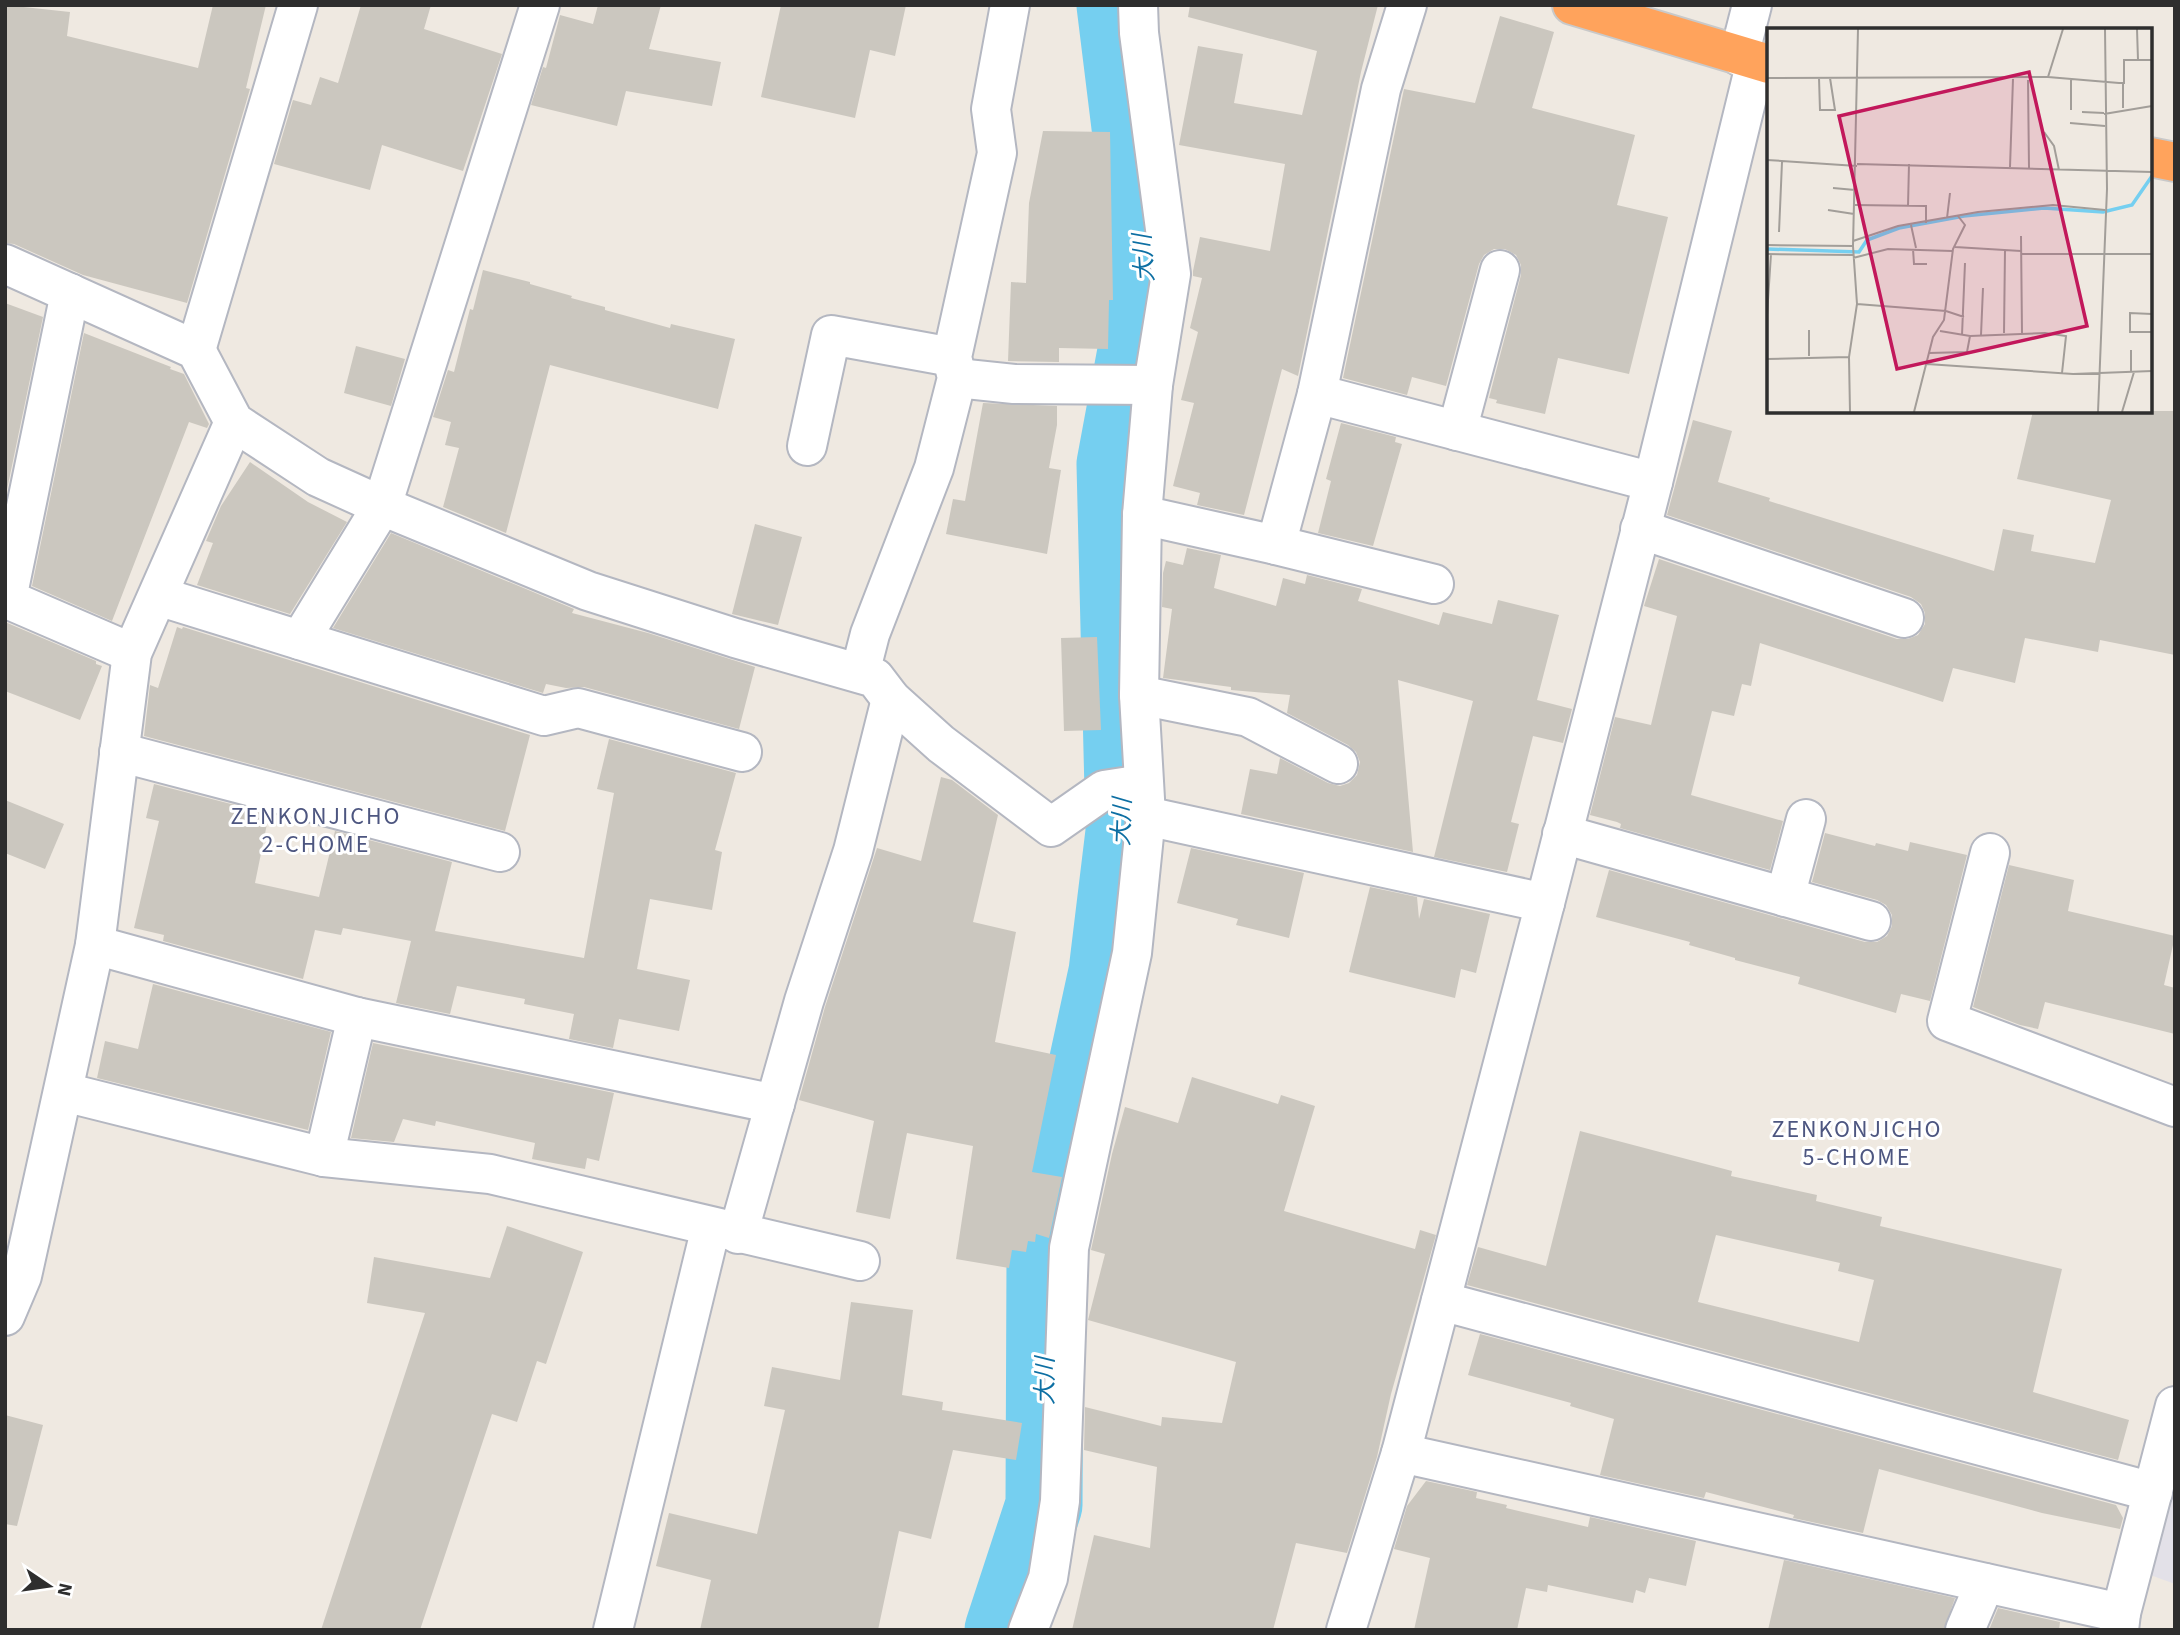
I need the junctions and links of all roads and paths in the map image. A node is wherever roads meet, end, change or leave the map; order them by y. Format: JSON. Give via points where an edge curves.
{"nodes":[{"id":1,"x":298,"y":5,"type":"edge"},
{"id":2,"x":540,"y":5,"type":"edge"},
{"id":3,"x":1010,"y":5,"type":"edge"},
{"id":4,"x":1138,"y":5,"type":"edge"},
{"id":5,"x":1407,"y":5,"type":"edge"},
{"id":6,"x":1572,"y":5,"type":"edge"},
{"id":7,"x":1752,"y":5,"type":"edge"},
{"id":8,"x":1755,"y":60,"type":"edge"},
{"id":9,"x":2152,"y":157,"type":"edge"},
{"id":10,"x":2175,"y":162,"type":"edge"},
{"id":11,"x":5,"y":264,"type":"edge"},
{"id":12,"x":1500,"y":270,"type":"dead end"},
{"id":13,"x":70,"y":293,"type":"junction"},
{"id":14,"x":196,"y":350,"type":"junction"},
{"id":15,"x":955,"y":368,"type":"junction"},
{"id":16,"x":1153,"y":385,"type":"junction"},
{"id":17,"x":1317,"y":394,"type":"junction"},
{"id":18,"x":234,"y":422,"type":"junction"},
{"id":19,"x":1457,"y":431,"type":"junction"},
{"id":20,"x":807,"y":446,"type":"dead end"},
{"id":21,"x":1653,"y":482,"type":"junction"},
{"id":22,"x":382,"y":506,"type":"junction"},
{"id":23,"x":1142,"y":515,"type":"junction"},
{"id":24,"x":1640,"y":529,"type":"junction"},
{"id":25,"x":1276,"y":545,"type":"junction"},
{"id":26,"x":1434,"y":584,"type":"dead end"},
{"id":27,"x":158,"y":596,"type":"junction"},
{"id":28,"x":1904,"y":618,"type":"dead end"},
{"id":29,"x":300,"y":640,"type":"junction"},
{"id":30,"x":132,"y":653,"type":"junction"},
{"id":31,"x":860,"y":673,"type":"junction"},
{"id":32,"x":1139,"y":695,"type":"junction"},
{"id":33,"x":891,"y":699,"type":"junction"},
{"id":34,"x":119,"y":752,"type":"junction"},
{"id":35,"x":741,"y":752,"type":"dead end"},
{"id":36,"x":1338,"y":764,"type":"dead end"},
{"id":37,"x":1144,"y":800,"type":"junction"},
{"id":38,"x":1806,"y":819,"type":"dead end"},
{"id":39,"x":1562,"y":834,"type":"junction"},
{"id":40,"x":500,"y":852,"type":"dead end"},
{"id":41,"x":1990,"y":853,"type":"dead end"},
{"id":42,"x":1785,"y":897,"type":"junction"},
{"id":43,"x":1545,"y":903,"type":"junction"},
{"id":44,"x":1871,"y":921,"type":"dead end"},
{"id":45,"x":94,"y":944,"type":"junction"},
{"id":46,"x":357,"y":1017,"type":"junction"},
{"id":47,"x":64,"y":1092,"type":"junction"},
{"id":48,"x":775,"y":1104,"type":"junction"},
{"id":49,"x":2175,"y":1107,"type":"edge"},
{"id":50,"x":324,"y":1157,"type":"junction"},
{"id":51,"x":724,"y":1230,"type":"junction"},
{"id":52,"x":860,"y":1261,"type":"dead end"},
{"id":53,"x":1441,"y":1301,"type":"junction"},
{"id":54,"x":5,"y":1317,"type":"edge"},
{"id":55,"x":2175,"y":1406,"type":"edge"},
{"id":56,"x":1401,"y":1453,"type":"junction"},
{"id":57,"x":2153,"y":1492,"type":"junction"},
{"id":58,"x":1985,"y":1583,"type":"junction"},
{"id":59,"x":2120,"y":1622,"type":"edge"},
{"id":60,"x":613,"y":1630,"type":"edge"},
{"id":61,"x":1028,"y":1630,"type":"edge"},
{"id":62,"x":1346,"y":1630,"type":"edge"},
{"id":63,"x":1965,"y":1630,"type":"edge"}],
"edges":[{"from":1,"to":14,"type":"street"},
{"from":2,"to":22,"type":"street"},
{"from":3,"to":15,"type":"street","via":[[991,109],[997,153]]},
{"from":4,"to":16,"type":"street","via":[[1171,274]]},
{"from":5,"to":17,"type":"street","via":[[1381,89]]},
{"from":6,"to":8,"type":"highway"},
{"from":7,"to":8,"type":"street"},
{"from":8,"to":21,"type":"street"},
{"from":9,"to":10,"type":"highway"},
{"from":11,"to":13,"type":"street"},
{"from":12,"to":19,"type":"street"},
{"from":13,"to":14,"type":"street"},
{"from":13,"to":30,"type":"street","via":[[8,599]]},
{"from":14,"to":18,"type":"street"},
{"from":15,"to":16,"type":"street","via":[[1014,384]]},
{"from":15,"to":20,"type":"street","via":[[831,335]]},
{"from":15,"to":31,"type":"street","via":[[934,468],[870,634]]},
{"from":16,"to":23,"type":"street"},
{"from":17,"to":19,"type":"street"},
{"from":17,"to":25,"type":"street"},
{"from":18,"to":22,"type":"street","via":[[318,477]]},
{"from":18,"to":27,"type":"street"},
{"from":19,"to":21,"type":"street"},
{"from":21,"to":24,"type":"street"},
{"from":22,"to":29,"type":"street"},
{"from":22,"to":31,"type":"street","via":[[588,590]]},
{"from":23,"to":25,"type":"street"},
{"from":23,"to":32,"type":"street"},
{"from":24,"to":28,"type":"street"},
{"from":24,"to":39,"type":"street"},
{"from":25,"to":26,"type":"street"},
{"from":27,"to":29,"type":"street"},
{"from":27,"to":30,"type":"street"},
{"from":29,"to":35,"type":"street","via":[[544,716],[578,708]]},
{"from":30,"to":34,"type":"street"},
{"from":31,"to":33,"type":"street","via":[[876,678]]},
{"from":32,"to":36,"type":"street","via":[[1248,717]]},
{"from":32,"to":37,"type":"street"},
{"from":33,"to":37,"type":"street","via":[[941,744],[1051,827],[1104,790]]},
{"from":33,"to":48,"type":"street","via":[[853,851]]},
{"from":34,"to":40,"type":"street"},
{"from":34,"to":45,"type":"street"},
{"from":37,"to":43,"type":"street"},
{"from":37,"to":61,"type":"street","via":[[1132,953],[1069,1248],[1060,1501],[1048,1578]]},
{"from":38,"to":42,"type":"street"},
{"from":39,"to":42,"type":"street"},
{"from":39,"to":43,"type":"street"},
{"from":41,"to":49,"type":"street","via":[[1947,1021]]},
{"from":42,"to":44,"type":"street"},
{"from":43,"to":53,"type":"street"},
{"from":45,"to":46,"type":"street"},
{"from":45,"to":47,"type":"street"},
{"from":46,"to":48,"type":"street"},
{"from":46,"to":50,"type":"street"},
{"from":47,"to":50,"type":"street"},
{"from":47,"to":54,"type":"street","via":[[22,1276]]},
{"from":48,"to":51,"type":"street"},
{"from":50,"to":51,"type":"street","via":[[491,1174]]},
{"from":51,"to":52,"type":"street"},
{"from":51,"to":60,"type":"street"},
{"from":53,"to":56,"type":"street"},
{"from":53,"to":57,"type":"street"},
{"from":55,"to":57,"type":"street"},
{"from":56,"to":58,"type":"street"},
{"from":56,"to":62,"type":"street"},
{"from":57,"to":59,"type":"street"},
{"from":58,"to":59,"type":"street"},
{"from":58,"to":63,"type":"street"}]}
